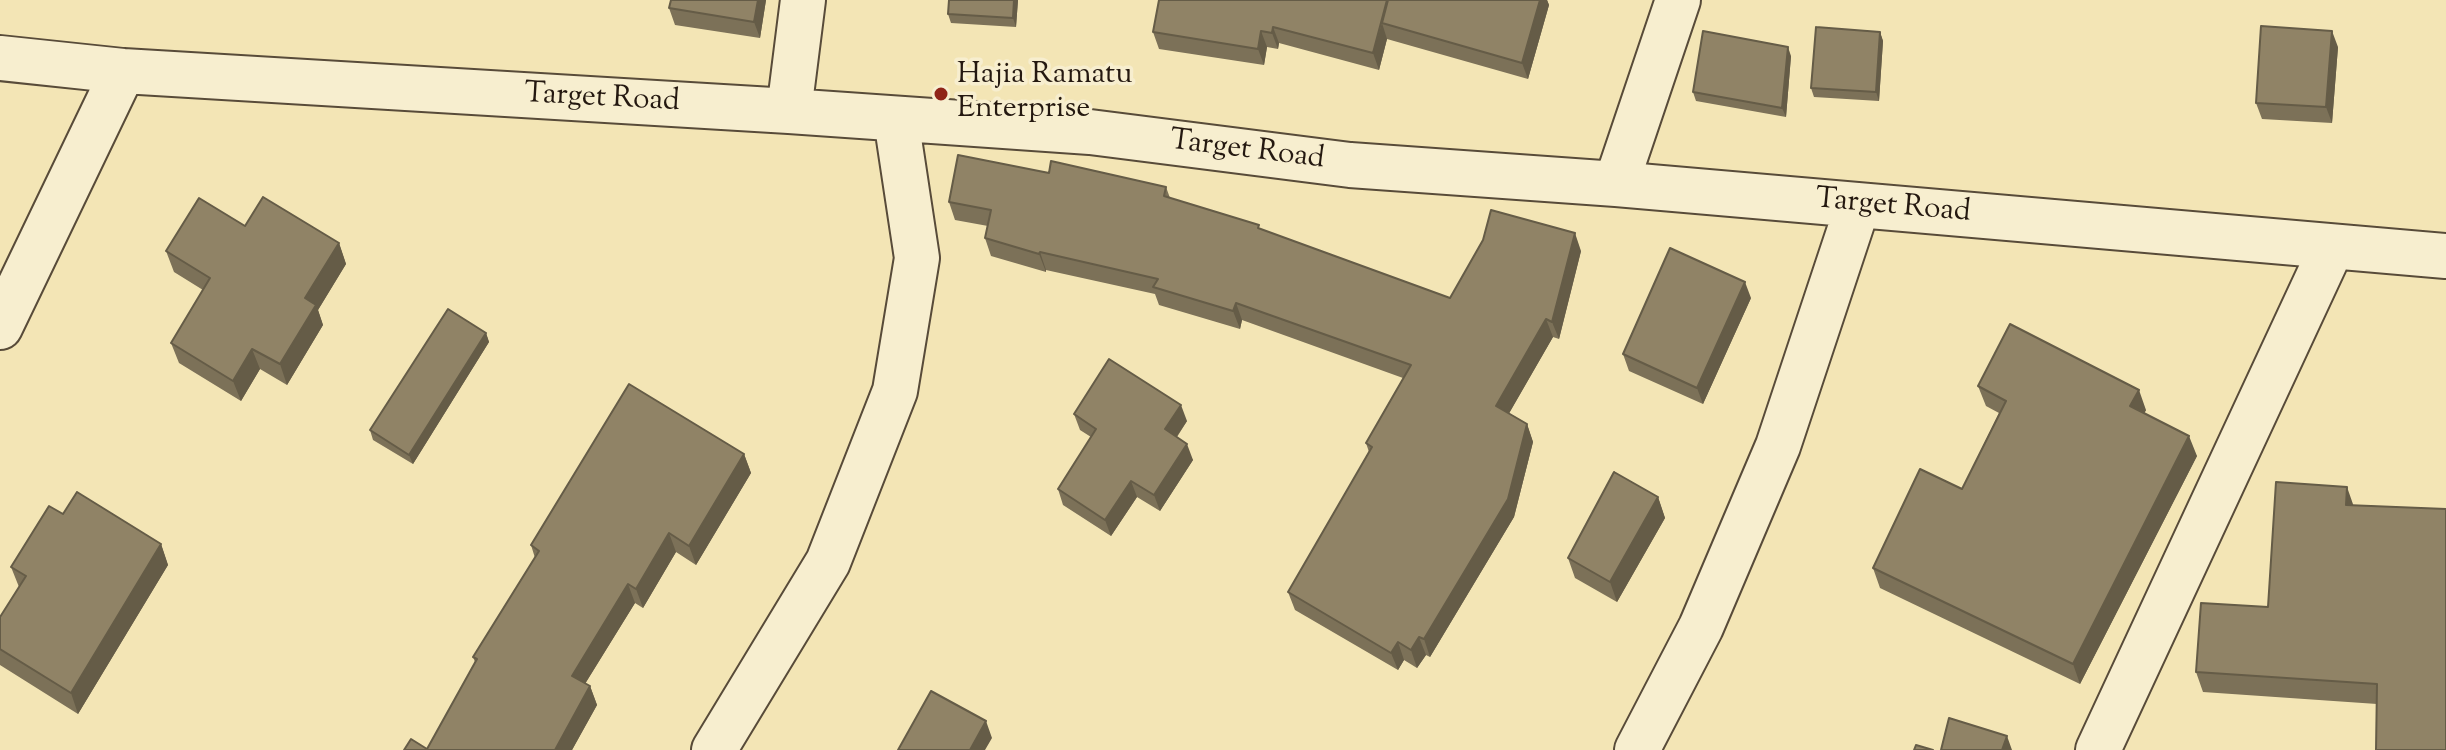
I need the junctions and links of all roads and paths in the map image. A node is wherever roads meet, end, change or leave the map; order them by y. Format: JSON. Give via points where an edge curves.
{"nodes":[{"id":1,"x":803,"y":0,"type":"edge"},
{"id":2,"x":1678,"y":0,"type":"edge"},
{"id":3,"x":0,"y":58,"type":"edge"},
{"id":4,"x":123,"y":71,"type":"junction"},
{"id":5,"x":789,"y":111,"type":"junction"},
{"id":6,"x":896,"y":119,"type":"junction"},
{"id":7,"x":1616,"y":184,"type":"junction"},
{"id":8,"x":1858,"y":205,"type":"junction"},
{"id":9,"x":2332,"y":247,"type":"junction"},
{"id":10,"x":2446,"y":256,"type":"edge"},
{"id":11,"x":0,"y":327,"type":"edge"},
{"id":12,"x":714,"y":750,"type":"edge"},
{"id":13,"x":1637,"y":750,"type":"edge"},
{"id":14,"x":2098,"y":750,"type":"edge"}],
"edges":[{"from":1,"to":5,"type":"street"},
{"from":2,"to":7,"type":"street"},
{"from":3,"to":4,"type":"street","name":"Target Road"},
{"from":4,"to":5,"type":"street","name":"Target Road"},
{"from":4,"to":11,"type":"street"},
{"from":5,"to":6,"type":"street","name":"Target Road"},
{"from":6,"to":7,"type":"street","name":"Target Road","via":[[1090,132],[1350,165]]},
{"from":6,"to":12,"type":"street","via":[[917,258],[895,391],[828,562]]},
{"from":7,"to":8,"type":"street","name":"Target Road"},
{"from":8,"to":9,"type":"street","name":"Target Road"},
{"from":8,"to":13,"type":"street","via":[[1778,446],[1701,627]]},
{"from":9,"to":10,"type":"street","name":"Target Road"},
{"from":9,"to":14,"type":"street"}]}
